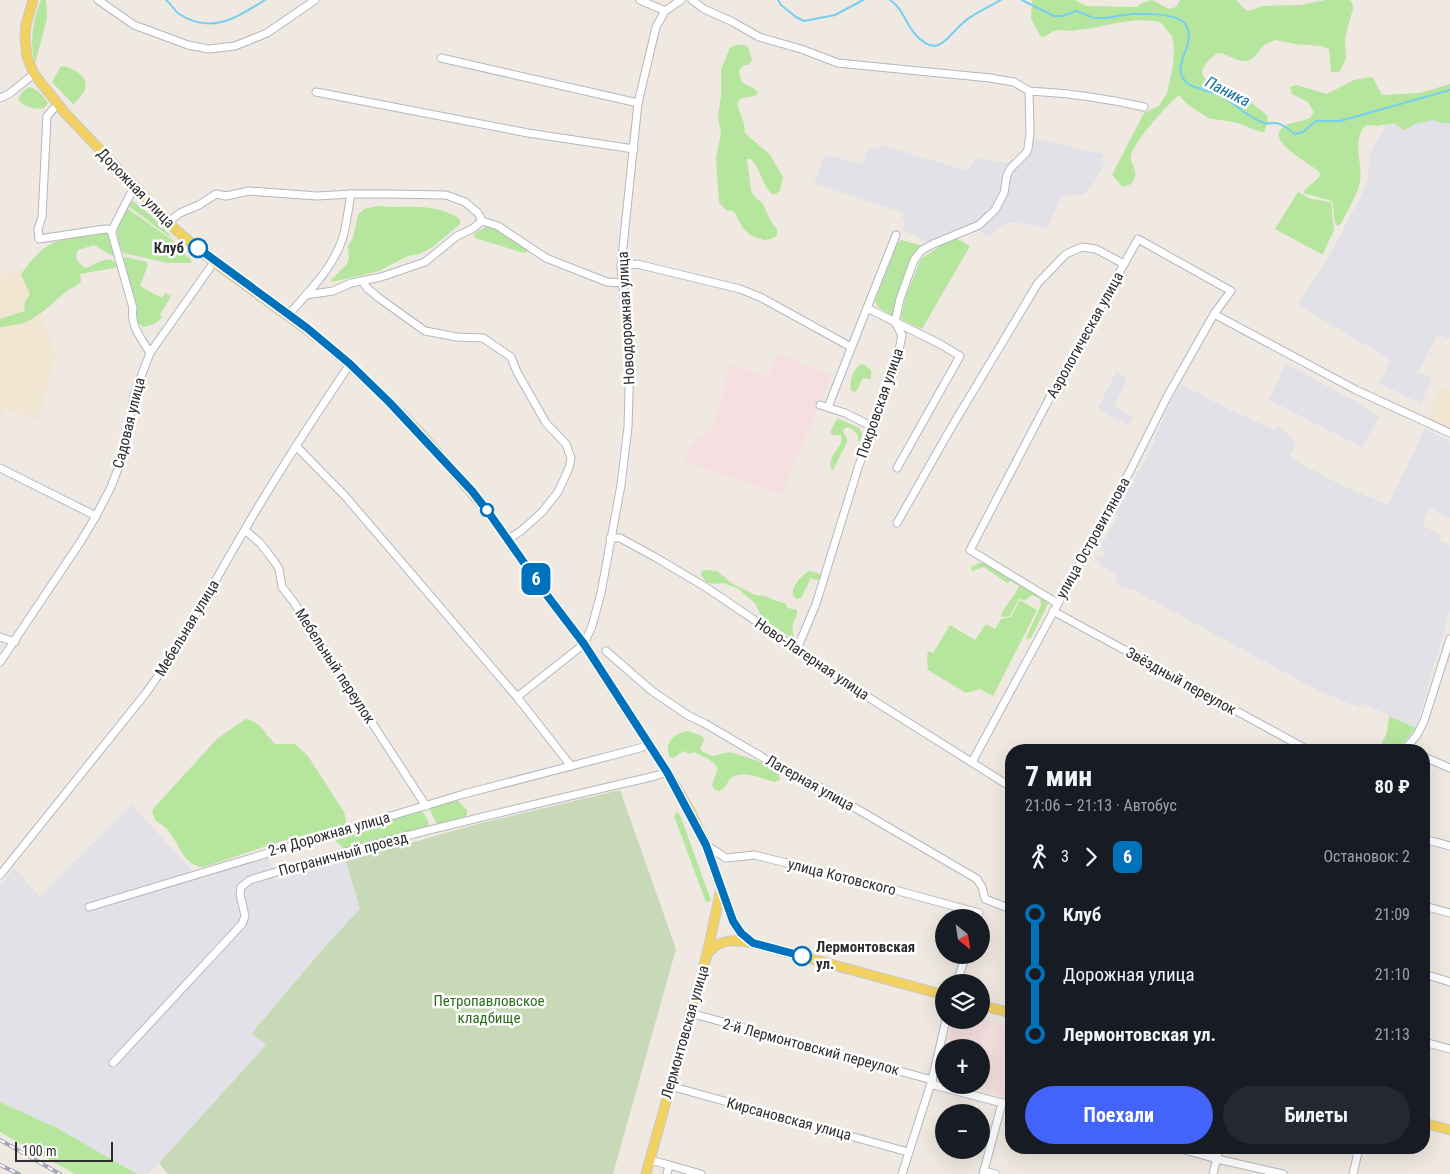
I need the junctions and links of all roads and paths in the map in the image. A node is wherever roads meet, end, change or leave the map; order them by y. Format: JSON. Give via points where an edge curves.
{"nodes":[{"id":1,"x":34,"y":0,"type":"edge"},
{"id":2,"x":98,"y":0,"type":"edge"},
{"id":3,"x":315,"y":0,"type":"edge"},
{"id":4,"x":640,"y":0,"type":"edge"},
{"id":5,"x":681,"y":0,"type":"edge"},
{"id":6,"x":692,"y":0,"type":"edge"},
{"id":7,"x":665,"y":11,"type":"junction"},
{"id":8,"x":441,"y":58,"type":"dead end"},
{"id":9,"x":34,"y":74,"type":"junction"},
{"id":10,"x":1029,"y":91,"type":"junction"},
{"id":11,"x":316,"y":92,"type":"dead end"},
{"id":12,"x":0,"y":98,"type":"edge"},
{"id":13,"x":638,"y":103,"type":"junction"},
{"id":14,"x":58,"y":104,"type":"junction"},
{"id":15,"x":1144,"y":107,"type":"dead end"},
{"id":16,"x":634,"y":149,"type":"junction"},
{"id":17,"x":134,"y":187,"type":"junction"},
{"id":18,"x":351,"y":194,"type":"junction"},
{"id":19,"x":482,"y":221,"type":"junction"},
{"id":20,"x":168,"y":222,"type":"junction"},
{"id":21,"x":112,"y":230,"type":"junction"},
{"id":22,"x":896,"y":235,"type":"dead end"},
{"id":23,"x":214,"y":262,"type":"junction"},
{"id":24,"x":1124,"y":264,"type":"junction"},
{"id":25,"x":621,"y":266,"type":"junction"},
{"id":26,"x":364,"y":282,"type":"junction"},
{"id":27,"x":622,"y":284,"type":"junction"},
{"id":28,"x":306,"y":295,"type":"junction"},
{"id":29,"x":867,"y":308,"type":"junction"},
{"id":30,"x":1214,"y":314,"type":"junction"},
{"id":31,"x":288,"y":315,"type":"junction"},
{"id":32,"x":895,"y":322,"type":"junction"},
{"id":33,"x":851,"y":347,"type":"junction"},
{"id":34,"x":150,"y":353,"type":"junction"},
{"id":35,"x":350,"y":364,"type":"junction"},
{"id":36,"x":873,"y":427,"type":"junction"},
{"id":37,"x":1450,"y":434,"type":"edge"},
{"id":38,"x":296,"y":446,"type":"junction"},
{"id":39,"x":0,"y":468,"type":"edge"},
{"id":40,"x":897,"y":468,"type":"dead end"},
{"id":41,"x":96,"y":516,"type":"junction"},
{"id":42,"x":898,"y":523,"type":"dead end"},
{"id":43,"x":244,"y":530,"type":"junction"},
{"id":44,"x":610,"y":538,"type":"junction"},
{"id":45,"x":508,"y":539,"type":"junction"},
{"id":46,"x":1057,"y":603,"type":"junction"},
{"id":47,"x":1053,"y":611,"type":"junction"},
{"id":48,"x":0,"y":637,"type":"edge"},
{"id":49,"x":1450,"y":639,"type":"edge"},
{"id":50,"x":15,"y":642,"type":"junction"},
{"id":51,"x":584,"y":644,"type":"junction"},
{"id":52,"x":797,"y":649,"type":"junction"},
{"id":53,"x":606,"y":651,"type":"dead end"},
{"id":54,"x":1448,"y":652,"type":"edge"},
{"id":55,"x":0,"y":662,"type":"edge"},
{"id":56,"x":517,"y":697,"type":"junction"},
{"id":57,"x":649,"y":744,"type":"junction"},
{"id":58,"x":1297,"y":744,"type":"edge"},
{"id":59,"x":1410,"y":744,"type":"edge"},
{"id":60,"x":1430,"y":760,"type":"edge"},
{"id":61,"x":972,"y":762,"type":"junction"},
{"id":62,"x":570,"y":766,"type":"junction"},
{"id":63,"x":1450,"y":768,"type":"edge"},
{"id":64,"x":667,"y":772,"type":"junction"},
{"id":65,"x":1005,"y":783,"type":"edge"},
{"id":66,"x":426,"y":806,"type":"junction"},
{"id":67,"x":1430,"y":841,"type":"edge"},
{"id":68,"x":706,"y":845,"type":"junction"},
{"id":69,"x":1450,"y":846,"type":"edge"},
{"id":70,"x":0,"y":875,"type":"edge"},
{"id":71,"x":721,"y":889,"type":"junction"},
{"id":72,"x":985,"y":899,"type":"junction"},
{"id":73,"x":89,"y":907,"type":"dead end"},
{"id":74,"x":1005,"y":907,"type":"edge"},
{"id":75,"x":1430,"y":908,"type":"edge"},
{"id":76,"x":959,"y":909,"type":"edge"},
{"id":77,"x":981,"y":909,"type":"edge"},
{"id":78,"x":1450,"y":913,"type":"edge"},
{"id":79,"x":753,"y":943,"type":"junction"},
{"id":80,"x":707,"y":954,"type":"junction"},
{"id":81,"x":1430,"y":976,"type":"edge"},
{"id":82,"x":1450,"y":982,"type":"edge"},
{"id":83,"x":935,"y":993,"type":"edge"},
{"id":84,"x":990,"y":1007,"type":"edge"},
{"id":85,"x":1005,"y":1011,"type":"edge"},
{"id":86,"x":690,"y":1013,"type":"junction"},
{"id":87,"x":944,"y":1029,"type":"edge"},
{"id":88,"x":1430,"y":1044,"type":"edge"},
{"id":89,"x":1450,"y":1049,"type":"edge"},
{"id":90,"x":113,"y":1063,"type":"dead end"},
{"id":91,"x":932,"y":1080,"type":"junction"},
{"id":92,"x":670,"y":1086,"type":"junction"},
{"id":93,"x":1002,"y":1103,"type":"joint"},
{"id":94,"x":1430,"y":1125,"type":"edge"},
{"id":95,"x":1450,"y":1130,"type":"edge"},
{"id":96,"x":908,"y":1152,"type":"junction"},
{"id":97,"x":1199,"y":1154,"type":"edge"},
{"id":98,"x":1218,"y":1154,"type":"edge"},
{"id":99,"x":1357,"y":1154,"type":"edge"},
{"id":100,"x":1217,"y":1159,"type":"junction"},
{"id":101,"x":650,"y":1160,"type":"junction"},
{"id":102,"x":669,"y":1165,"type":"junction"},
{"id":103,"x":983,"y":1172,"type":"edge"},
{"id":104,"x":646,"y":1174,"type":"edge"},
{"id":105,"x":667,"y":1174,"type":"edge"},
{"id":106,"x":701,"y":1174,"type":"edge"},
{"id":107,"x":902,"y":1174,"type":"edge"},
{"id":108,"x":995,"y":1174,"type":"edge"},
{"id":109,"x":1213,"y":1174,"type":"edge"},
{"id":110,"x":1283,"y":1174,"type":"edge"},
{"id":111,"x":1352,"y":1174,"type":"edge"}],
"edges":[{"from":1,"to":9,"type":"main road","name":"Дорожная улица","via":[[26,24],[25,51]]},
{"from":2,"to":3,"type":"street","via":[[134,25],[188,45],[209,49],[235,46],[267,33]]},
{"from":4,"to":7,"type":"street"},
{"from":5,"to":7,"type":"street"},
{"from":6,"to":10,"type":"street","via":[[759,37],[838,63],[990,78],[1014,82]]},
{"from":7,"to":13,"type":"street","name":"Новодорожная улица","via":[[656,27]]},
{"from":8,"to":13,"type":"street"},
{"from":9,"to":12,"type":"street"},
{"from":9,"to":14,"type":"main road","name":"Дорожная улица"},
{"from":10,"to":15,"type":"street","via":[[1072,93]]},
{"from":10,"to":32,"type":"street","name":"Покровская улица","via":[[1028,149],[1010,169],[1004,193],[995,210],[979,225],[933,244],[918,254],[900,299]]},
{"from":11,"to":16,"type":"street","via":[[528,134]]},
{"from":13,"to":16,"type":"street","name":"Новодорожная улица"},
{"from":14,"to":17,"type":"main road","name":"Дорожная улица"},
{"from":14,"to":21,"type":"street","via":[[47,116],[39,239]]},
{"from":16,"to":25,"type":"street","name":"Новодорожная улица"},
{"from":17,"to":20,"type":"main road","name":"Дорожная улица"},
{"from":17,"to":21,"type":"street"},
{"from":18,"to":19,"type":"street","via":[[446,196],[465,202]]},
{"from":18,"to":20,"type":"street","via":[[216,194]]},
{"from":18,"to":28,"type":"street","via":[[338,249],[328,268]]},
{"from":19,"to":26,"type":"street","via":[[457,236],[430,260]]},
{"from":19,"to":27,"type":"street","via":[[498,226],[546,258],[607,282]]},
{"from":20,"to":23,"type":"main road","name":"Дорожная улица"},
{"from":21,"to":34,"type":"street","via":[[133,308],[133,325]]},
{"from":22,"to":29,"type":"street"},
{"from":23,"to":31,"type":"main road","name":"Дорожная улица"},
{"from":23,"to":34,"type":"street","name":"Садовая улица"},
{"from":24,"to":30,"type":"street","name":"Аэрологическая улица","via":[[1138,239],[1217,282],[1231,291]]},
{"from":24,"to":42,"type":"street","via":[[1096,249],[1082,247],[1066,254],[1038,283],[950,428]]},
{"from":24,"to":46,"type":"street","name":"Аэрологическая улица","via":[[970,550]]},
{"from":25,"to":27,"type":"street","name":"Новодорожная улица"},
{"from":25,"to":33,"type":"street","via":[[637,264],[760,296]]},
{"from":26,"to":28,"type":"street"},
{"from":26,"to":45,"type":"street","via":[[379,298],[424,330],[483,338],[510,357],[546,423],[566,444],[571,458],[558,492],[542,512]]},
{"from":27,"to":44,"type":"street","name":"Новодорожная улица","via":[[628,326],[630,399],[622,485]]},
{"from":28,"to":31,"type":"street"},
{"from":29,"to":32,"type":"street"},
{"from":29,"to":33,"type":"street"},
{"from":30,"to":37,"type":"street","via":[[1356,390]]},
{"from":30,"to":46,"type":"street","name":"улица Островитянова"},
{"from":31,"to":35,"type":"main road","name":"Дорожная улица"},
{"from":32,"to":36,"type":"street","name":"Покровская улица","via":[[902,335],[900,352]]},
{"from":32,"to":40,"type":"street","via":[[960,356]]},
{"from":33,"to":36,"type":"street","via":[[824,406]]},
{"from":34,"to":41,"type":"street","name":"Садовая улица","via":[[134,395],[119,466]]},
{"from":35,"to":38,"type":"street","name":"Мебельная улица"},
{"from":35,"to":45,"type":"main road","name":"Дорожная улица","via":[[453,470]]},
{"from":36,"to":52,"type":"street","name":"Покровская улица","via":[[824,581]]},
{"from":38,"to":43,"type":"street","name":"Мебельная улица"},
{"from":38,"to":56,"type":"street","via":[[345,496]]},
{"from":39,"to":41,"type":"street"},
{"from":41,"to":50,"type":"street","name":"Садовая улица"},
{"from":43,"to":66,"type":"street","name":"Мебельный переулок","via":[[274,561],[282,587]]},
{"from":43,"to":70,"type":"street","name":"Мебельная улица","via":[[166,665]]},
{"from":44,"to":51,"type":"street","name":"Новодорожная улица","via":[[601,593]]},
{"from":44,"to":52,"type":"street","name":"Ново-Лагерная улица","via":[[620,538],[675,568]]},
{"from":45,"to":51,"type":"main road","name":"Дорожная улица"},
{"from":46,"to":47,"type":"street","name":"улица Островитянова"},
{"from":47,"to":58,"type":"street","name":"Звёздный переулок"},
{"from":47,"to":61,"type":"street","name":"улица Островитянова"},
{"from":48,"to":50,"type":"street"},
{"from":49,"to":54,"type":"street"},
{"from":50,"to":55,"type":"street","name":"Садовая улица"},
{"from":51,"to":56,"type":"street"},
{"from":51,"to":57,"type":"main road","name":"Дорожная улица"},
{"from":52,"to":61,"type":"street","name":"Ново-Лагерная улица"},
{"from":53,"to":72,"type":"street","name":"Лагерная улица","via":[[652,691],[689,716],[816,785],[977,879]]},
{"from":54,"to":59,"type":"street","via":[[1424,721]]},
{"from":56,"to":62,"type":"street"},
{"from":57,"to":62,"type":"street","name":"2-я Дорожная улица"},
{"from":57,"to":64,"type":"main road","name":"Дорожная улица"},
{"from":60,"to":63,"type":"street"},
{"from":61,"to":65,"type":"street","name":"Ново-Лагерная улица"},
{"from":62,"to":66,"type":"street","name":"2-я Дорожная улица"},
{"from":64,"to":68,"type":"main road","name":"Дорожная улица"},
{"from":64,"to":90,"type":"street","name":"Пограничный проезд","via":[[435,829],[250,880],[241,887],[245,916],[242,924]]},
{"from":66,"to":73,"type":"street","name":"2-я Дорожная улица"},
{"from":67,"to":69,"type":"street"},
{"from":68,"to":71,"type":"main road","name":"Дорожная улица"},
{"from":68,"to":76,"type":"street","name":"улица Котовского","via":[[726,858],[755,855]]},
{"from":71,"to":79,"type":"main road","name":"Дорожная улица","via":[[733,921]]},
{"from":71,"to":80,"type":"main road","name":"Лермонтовская улица"},
{"from":72,"to":74,"type":"street"},
{"from":72,"to":77,"type":"street"},
{"from":75,"to":78,"type":"street"},
{"from":79,"to":80,"type":"main road","via":[[726,941],[712,947]]},
{"from":79,"to":83,"type":"main road"},
{"from":80,"to":86,"type":"main road","name":"Лермонтовская улица"},
{"from":81,"to":82,"type":"street"},
{"from":84,"to":85,"type":"main road"},
{"from":86,"to":91,"type":"street","name":"2-й Лермонтовский переулок"},
{"from":86,"to":92,"type":"main road","name":"Лермонтовская улица"},
{"from":87,"to":91,"type":"street"},
{"from":88,"to":89,"type":"street"},
{"from":91,"to":93,"type":"street","name":"2-й Лермонтовский переулок","via":[[934,1084]]},
{"from":91,"to":96,"type":"street"},
{"from":92,"to":96,"type":"street","name":"Кирсановская улица"},
{"from":92,"to":101,"type":"main road","name":"Лермонтовская улица"},
{"from":93,"to":103,"type":"street"},
{"from":94,"to":95,"type":"main road"},
{"from":96,"to":107,"type":"street"},
{"from":97,"to":100,"type":"street"},
{"from":98,"to":100,"type":"street"},
{"from":99,"to":111,"type":"street"},
{"from":100,"to":109,"type":"street"},
{"from":100,"to":110,"type":"street"},
{"from":101,"to":102,"type":"street"},
{"from":101,"to":104,"type":"main road","name":"Лермонтовская улица"},
{"from":102,"to":105,"type":"street"},
{"from":102,"to":106,"type":"street"},
{"from":103,"to":108,"type":"street"}]}
